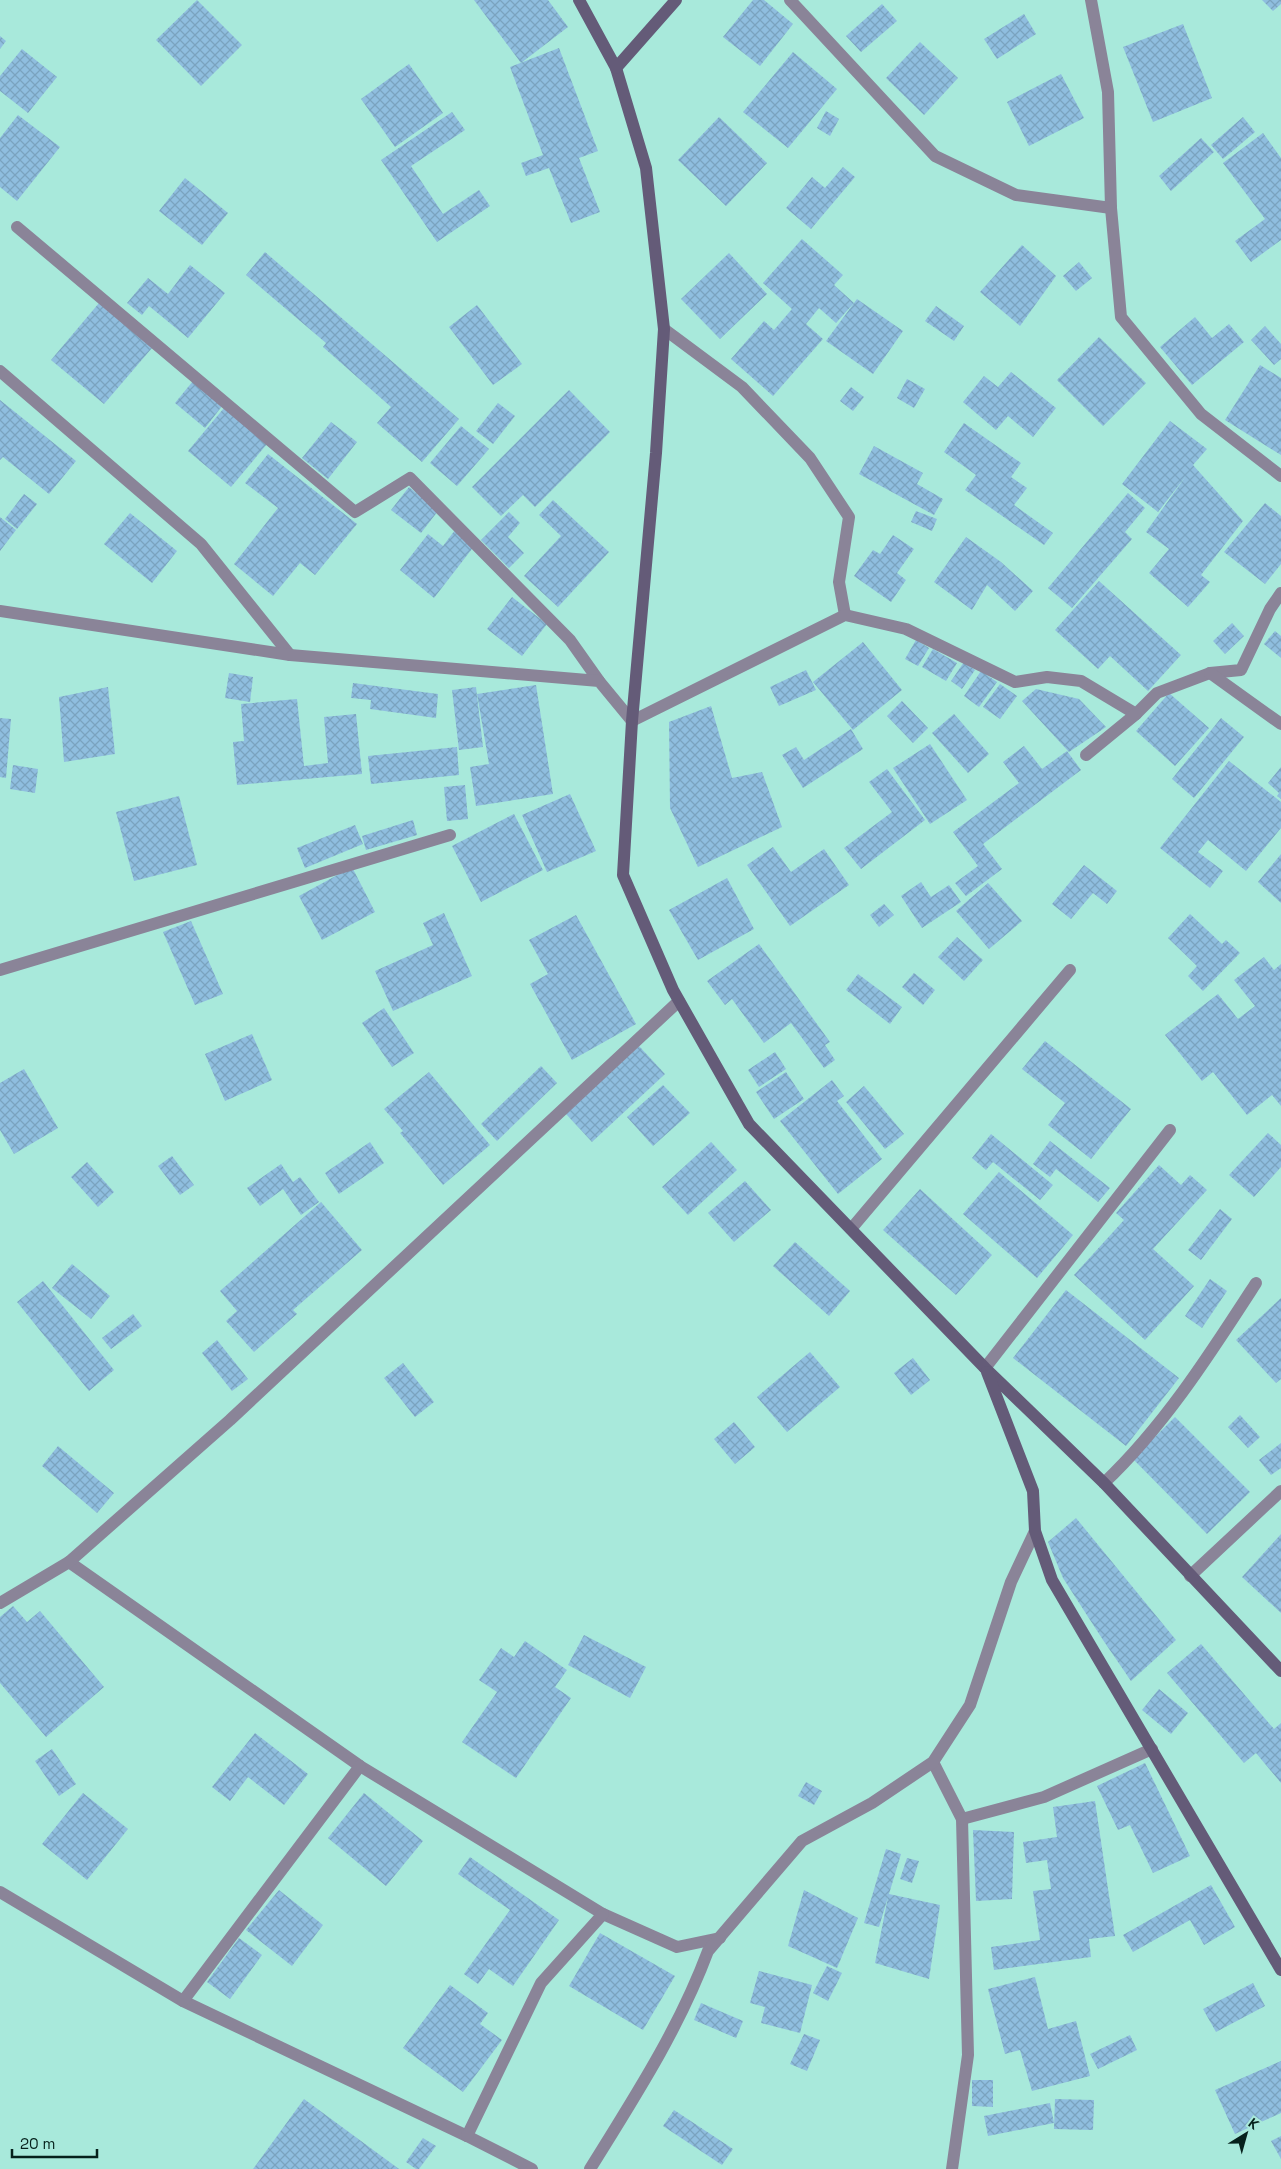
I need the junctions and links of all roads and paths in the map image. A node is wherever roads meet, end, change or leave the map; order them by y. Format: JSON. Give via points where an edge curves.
{"nodes":[{"id":1,"x":579,"y":0,"type":"edge"},
{"id":2,"x":676,"y":0,"type":"edge"},
{"id":3,"x":790,"y":0,"type":"edge"},
{"id":4,"x":1091,"y":0,"type":"edge"},
{"id":5,"x":616,"y":68,"type":"junction"},
{"id":6,"x":1111,"y":208,"type":"junction"},
{"id":7,"x":17,"y":227,"type":"dead end"},
{"id":8,"x":664,"y":329,"type":"junction"},
{"id":9,"x":0,"y":371,"type":"edge"},
{"id":10,"x":1281,"y":476,"type":"edge"},
{"id":11,"x":1281,"y":592,"type":"edge"},
{"id":12,"x":0,"y":612,"type":"edge"},
{"id":13,"x":845,"y":615,"type":"junction"},
{"id":14,"x":290,"y":655,"type":"junction"},
{"id":15,"x":1210,"y":673,"type":"junction"},
{"id":16,"x":599,"y":681,"type":"junction"},
{"id":17,"x":1136,"y":714,"type":"junction"},
{"id":18,"x":632,"y":721,"type":"junction"},
{"id":19,"x":1281,"y":724,"type":"edge"},
{"id":20,"x":1086,"y":755,"type":"dead end"},
{"id":21,"x":450,"y":835,"type":"dead end"},
{"id":22,"x":0,"y":970,"type":"edge"},
{"id":23,"x":1070,"y":970,"type":"dead end"},
{"id":24,"x":679,"y":1001,"type":"junction"},
{"id":25,"x":1170,"y":1130,"type":"dead end"},
{"id":26,"x":851,"y":1229,"type":"junction"},
{"id":27,"x":1256,"y":1283,"type":"dead end"},
{"id":28,"x":986,"y":1368,"type":"junction"},
{"id":29,"x":1104,"y":1483,"type":"junction"},
{"id":30,"x":1281,"y":1491,"type":"edge"},
{"id":31,"x":1035,"y":1531,"type":"junction"},
{"id":32,"x":69,"y":1562,"type":"junction"},
{"id":33,"x":1190,"y":1576,"type":"junction"},
{"id":34,"x":0,"y":1603,"type":"edge"},
{"id":35,"x":1281,"y":1671,"type":"edge"},
{"id":36,"x":1152,"y":1749,"type":"junction"},
{"id":37,"x":933,"y":1762,"type":"junction"},
{"id":38,"x":360,"y":1766,"type":"junction"},
{"id":39,"x":962,"y":1820,"type":"junction"},
{"id":40,"x":0,"y":1892,"type":"edge"},
{"id":41,"x":603,"y":1914,"type":"junction"},
{"id":42,"x":720,"y":1938,"type":"junction"},
{"id":43,"x":1281,"y":1970,"type":"edge"},
{"id":44,"x":183,"y":2001,"type":"junction"},
{"id":45,"x":467,"y":2136,"type":"junction"},
{"id":46,"x":532,"y":2169,"type":"edge"},
{"id":47,"x":590,"y":2169,"type":"edge"},
{"id":48,"x":952,"y":2169,"type":"edge"}],
"edges":[{"from":1,"to":5,"type":"street"},
{"from":2,"to":5,"type":"street"},
{"from":3,"to":6,"type":"street","via":[[934,156],[1016,196]]},
{"from":4,"to":6,"type":"street","via":[[1108,92]]},
{"from":5,"to":8,"type":"street","via":[[646,168]]},
{"from":6,"to":10,"type":"street","via":[[1121,317],[1201,414]]},
{"from":7,"to":16,"type":"street","via":[[355,512],[410,478],[570,640]]},
{"from":8,"to":13,"type":"street","via":[[742,387],[810,458],[849,517],[839,582]]},
{"from":8,"to":18,"type":"street"},
{"from":9,"to":14,"type":"street","via":[[201,544]]},
{"from":11,"to":15,"type":"street","via":[[1241,670]]},
{"from":12,"to":14,"type":"street"},
{"from":13,"to":17,"type":"street","via":[[906,629],[1015,682],[1047,677],[1081,681]]},
{"from":13,"to":18,"type":"street"},
{"from":14,"to":16,"type":"street"},
{"from":15,"to":17,"type":"street","via":[[1157,694]]},
{"from":15,"to":19,"type":"street"},
{"from":16,"to":18,"type":"street"},
{"from":17,"to":20,"type":"street"},
{"from":18,"to":24,"type":"street","via":[[623,875]]},
{"from":21,"to":22,"type":"street"},
{"from":23,"to":26,"type":"street"},
{"from":24,"to":26,"type":"street","via":[[748,1124]]},
{"from":24,"to":32,"type":"street","via":[[230,1420]]},
{"from":25,"to":28,"type":"street"},
{"from":26,"to":28,"type":"street"},
{"from":27,"to":29,"type":"street","via":[[1208,1358],[1157,1427]]},
{"from":28,"to":29,"type":"street"},
{"from":28,"to":31,"type":"street","via":[[1033,1491]]},
{"from":29,"to":33,"type":"street"},
{"from":30,"to":33,"type":"street"},
{"from":31,"to":36,"type":"street","via":[[1052,1580]]},
{"from":31,"to":37,"type":"street","via":[[1011,1582],[970,1705]]},
{"from":32,"to":34,"type":"street"},
{"from":32,"to":38,"type":"street"},
{"from":33,"to":35,"type":"street"},
{"from":36,"to":39,"type":"street","via":[[1044,1797]]},
{"from":36,"to":43,"type":"street"},
{"from":37,"to":39,"type":"street"},
{"from":37,"to":42,"type":"street","via":[[872,1803],[802,1841]]},
{"from":38,"to":41,"type":"street"},
{"from":38,"to":44,"type":"street"},
{"from":39,"to":48,"type":"street","via":[[968,2055]]},
{"from":40,"to":44,"type":"street"},
{"from":41,"to":42,"type":"street","via":[[677,1947]]},
{"from":41,"to":45,"type":"street","via":[[541,1983]]},
{"from":42,"to":47,"type":"street","via":[[708,1951],[663,2051]]},
{"from":44,"to":45,"type":"street"},
{"from":45,"to":46,"type":"street"}]}
